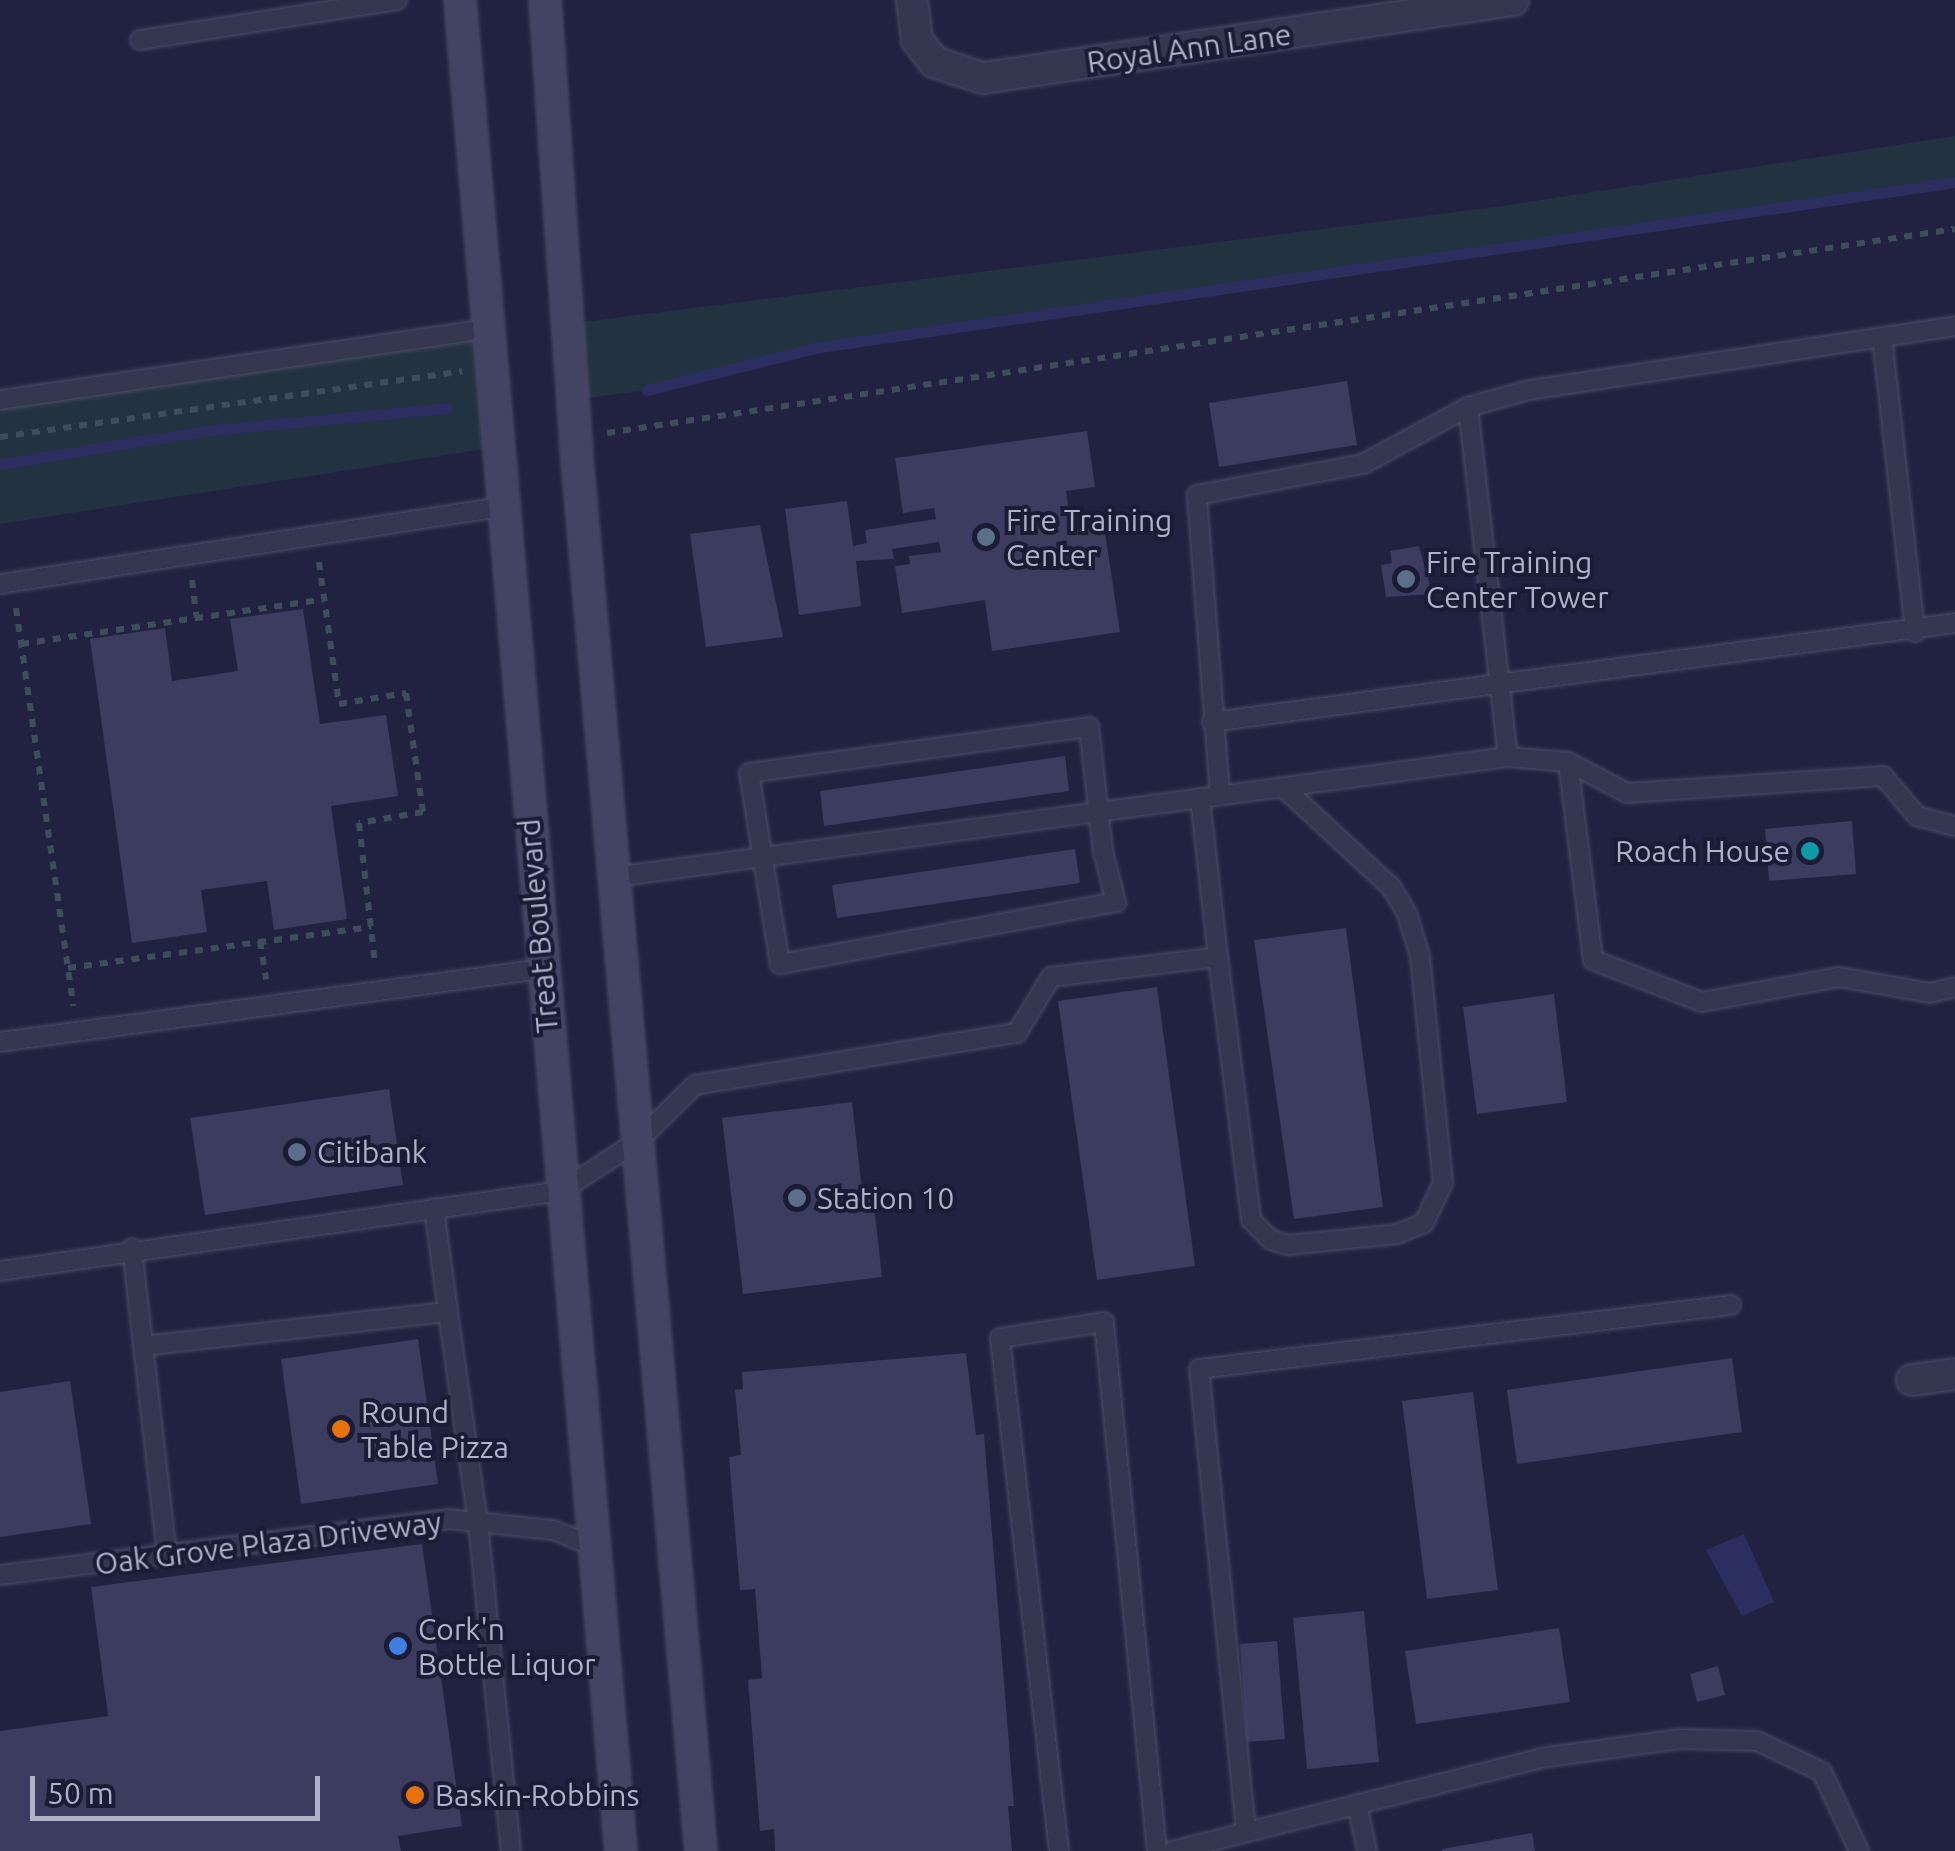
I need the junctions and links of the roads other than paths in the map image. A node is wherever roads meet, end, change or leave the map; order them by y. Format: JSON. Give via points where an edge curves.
{"nodes":[{"id":1,"x":397,"y":0,"type":"edge"},
{"id":2,"x":460,"y":0,"type":"edge"},
{"id":3,"x":545,"y":0,"type":"edge"},
{"id":4,"x":912,"y":0,"type":"edge"},
{"id":5,"x":1514,"y":0,"type":"edge"},
{"id":6,"x":140,"y":40,"type":"dead end"},
{"id":7,"x":1955,"y":326,"type":"edge"},
{"id":8,"x":487,"y":329,"type":"junction"},
{"id":9,"x":1882,"y":337,"type":"junction"},
{"id":10,"x":0,"y":400,"type":"edge"},
{"id":11,"x":1468,"y":406,"type":"junction"},
{"id":12,"x":502,"y":507,"type":"junction"},
{"id":13,"x":6,"y":583,"type":"edge"},
{"id":14,"x":1955,"y":624,"type":"edge"},
{"id":15,"x":1915,"y":632,"type":"junction"},
{"id":16,"x":1500,"y":684,"type":"junction"},
{"id":17,"x":1212,"y":722,"type":"junction"},
{"id":18,"x":1508,"y":757,"type":"junction"},
{"id":19,"x":1568,"y":762,"type":"junction"},
{"id":20,"x":1283,"y":786,"type":"junction"},
{"id":21,"x":1220,"y":795,"type":"junction"},
{"id":22,"x":1200,"y":798,"type":"junction"},
{"id":23,"x":1100,"y":812,"type":"junction"},
{"id":24,"x":1955,"y":826,"type":"edge"},
{"id":25,"x":763,"y":856,"type":"junction"},
{"id":26,"x":614,"y":877,"type":"junction"},
{"id":27,"x":1218,"y":957,"type":"junction"},
{"id":28,"x":541,"y":969,"type":"junction"},
{"id":29,"x":1955,"y":988,"type":"edge"},
{"id":30,"x":0,"y":1042,"type":"edge"},
{"id":31,"x":638,"y":1141,"type":"junction"},
{"id":32,"x":561,"y":1191,"type":"junction"},
{"id":33,"x":434,"y":1208,"type":"junction"},
{"id":34,"x":132,"y":1248,"type":"junction"},
{"id":35,"x":0,"y":1271,"type":"edge"},
{"id":36,"x":1731,"y":1305,"type":"dead end"},
{"id":37,"x":448,"y":1312,"type":"junction"},
{"id":38,"x":143,"y":1346,"type":"junction"},
{"id":39,"x":1955,"y":1374,"type":"edge"},
{"id":40,"x":1912,"y":1380,"type":"dead end"},
{"id":41,"x":478,"y":1522,"type":"junction"},
{"id":42,"x":593,"y":1546,"type":"junction"},
{"id":43,"x":167,"y":1555,"type":"junction"},
{"id":44,"x":0,"y":1575,"type":"edge"},
{"id":45,"x":1357,"y":1804,"type":"junction"},
{"id":46,"x":1246,"y":1830,"type":"junction"},
{"id":47,"x":511,"y":1851,"type":"edge"},
{"id":48,"x":621,"y":1851,"type":"edge"},
{"id":49,"x":701,"y":1851,"type":"edge"},
{"id":50,"x":1059,"y":1851,"type":"edge"},
{"id":51,"x":1157,"y":1851,"type":"edge"},
{"id":52,"x":1172,"y":1851,"type":"edge"},
{"id":53,"x":1367,"y":1851,"type":"edge"},
{"id":54,"x":1859,"y":1851,"type":"edge"}],
"edges":[{"from":1,"to":6,"type":"lane"},
{"from":2,"to":8,"type":"main road","name":"Treat Boulevard"},
{"from":3,"to":26,"type":"main road"},
{"from":4,"to":5,"type":"street","name":"Royal Ann Lane","via":[[916,40],[934,62],[984,78]]},
{"from":7,"to":9,"type":"lane"},
{"from":8,"to":10,"type":"lane"},
{"from":8,"to":12,"type":"main road","name":"Treat Boulevard"},
{"from":9,"to":11,"type":"lane","via":[[1529,390]]},
{"from":9,"to":15,"type":"lane"},
{"from":11,"to":16,"type":"lane"},
{"from":11,"to":17,"type":"lane","via":[[1363,464],[1197,495]]},
{"from":12,"to":13,"type":"lane"},
{"from":12,"to":28,"type":"main road","name":"Treat Boulevard"},
{"from":14,"to":15,"type":"lane"},
{"from":15,"to":16,"type":"lane"},
{"from":16,"to":17,"type":"lane"},
{"from":16,"to":18,"type":"lane"},
{"from":17,"to":21,"type":"lane"},
{"from":18,"to":19,"type":"lane"},
{"from":18,"to":20,"type":"lane"},
{"from":19,"to":24,"type":"lane","via":[[1627,793],[1883,776],[1917,816]]},
{"from":19,"to":29,"type":"lane","via":[[1593,960],[1702,1002],[1839,978],[1930,993]]},
{"from":20,"to":21,"type":"lane"},
{"from":20,"to":27,"type":"lane","via":[[1392,888],[1420,956],[1443,1183],[1424,1223],[1398,1234],[1289,1244],[1270,1240],[1251,1220]]},
{"from":21,"to":22,"type":"lane"},
{"from":22,"to":23,"type":"lane"},
{"from":22,"to":27,"type":"lane"},
{"from":23,"to":25,"type":"lane"},
{"from":23,"to":25,"type":"lane","via":[[1089,726],[748,773]]},
{"from":23,"to":25,"type":"lane","via":[[1116,902],[780,964]]},
{"from":25,"to":26,"type":"lane"},
{"from":26,"to":31,"type":"main road"},
{"from":27,"to":31,"type":"lane","via":[[1051,977],[1017,1033],[696,1085]]},
{"from":28,"to":30,"type":"lane"},
{"from":28,"to":32,"type":"main road","name":"Treat Boulevard"},
{"from":31,"to":32,"type":"lane"},
{"from":31,"to":49,"type":"main road"},
{"from":32,"to":33,"type":"lane"},
{"from":32,"to":42,"type":"main road","name":"Treat Boulevard"},
{"from":33,"to":34,"type":"lane"},
{"from":33,"to":37,"type":"lane"},
{"from":34,"to":35,"type":"lane"},
{"from":34,"to":38,"type":"lane"},
{"from":36,"to":46,"type":"lane","via":[[1199,1368]]},
{"from":37,"to":38,"type":"lane"},
{"from":37,"to":41,"type":"lane"},
{"from":38,"to":43,"type":"lane"},
{"from":39,"to":40,"type":"street"},
{"from":41,"to":42,"type":"lane","name":"Oak Grove Plaza Driveway","via":[[553,1530]]},
{"from":41,"to":43,"type":"lane","name":"Oak Grove Plaza Driveway","via":[[448,1519]]},
{"from":41,"to":47,"type":"lane"},
{"from":42,"to":48,"type":"main road","name":"Treat Boulevard"},
{"from":43,"to":44,"type":"lane","name":"Oak Grove Plaza Driveway"},
{"from":45,"to":46,"type":"lane"},
{"from":45,"to":53,"type":"lane"},
{"from":45,"to":54,"type":"lane","via":[[1542,1758],[1680,1739],[1757,1741],[1822,1772]]},
{"from":46,"to":52,"type":"lane"},
{"from":50,"to":51,"type":"lane","via":[[1000,1338],[1104,1322]]}]}
